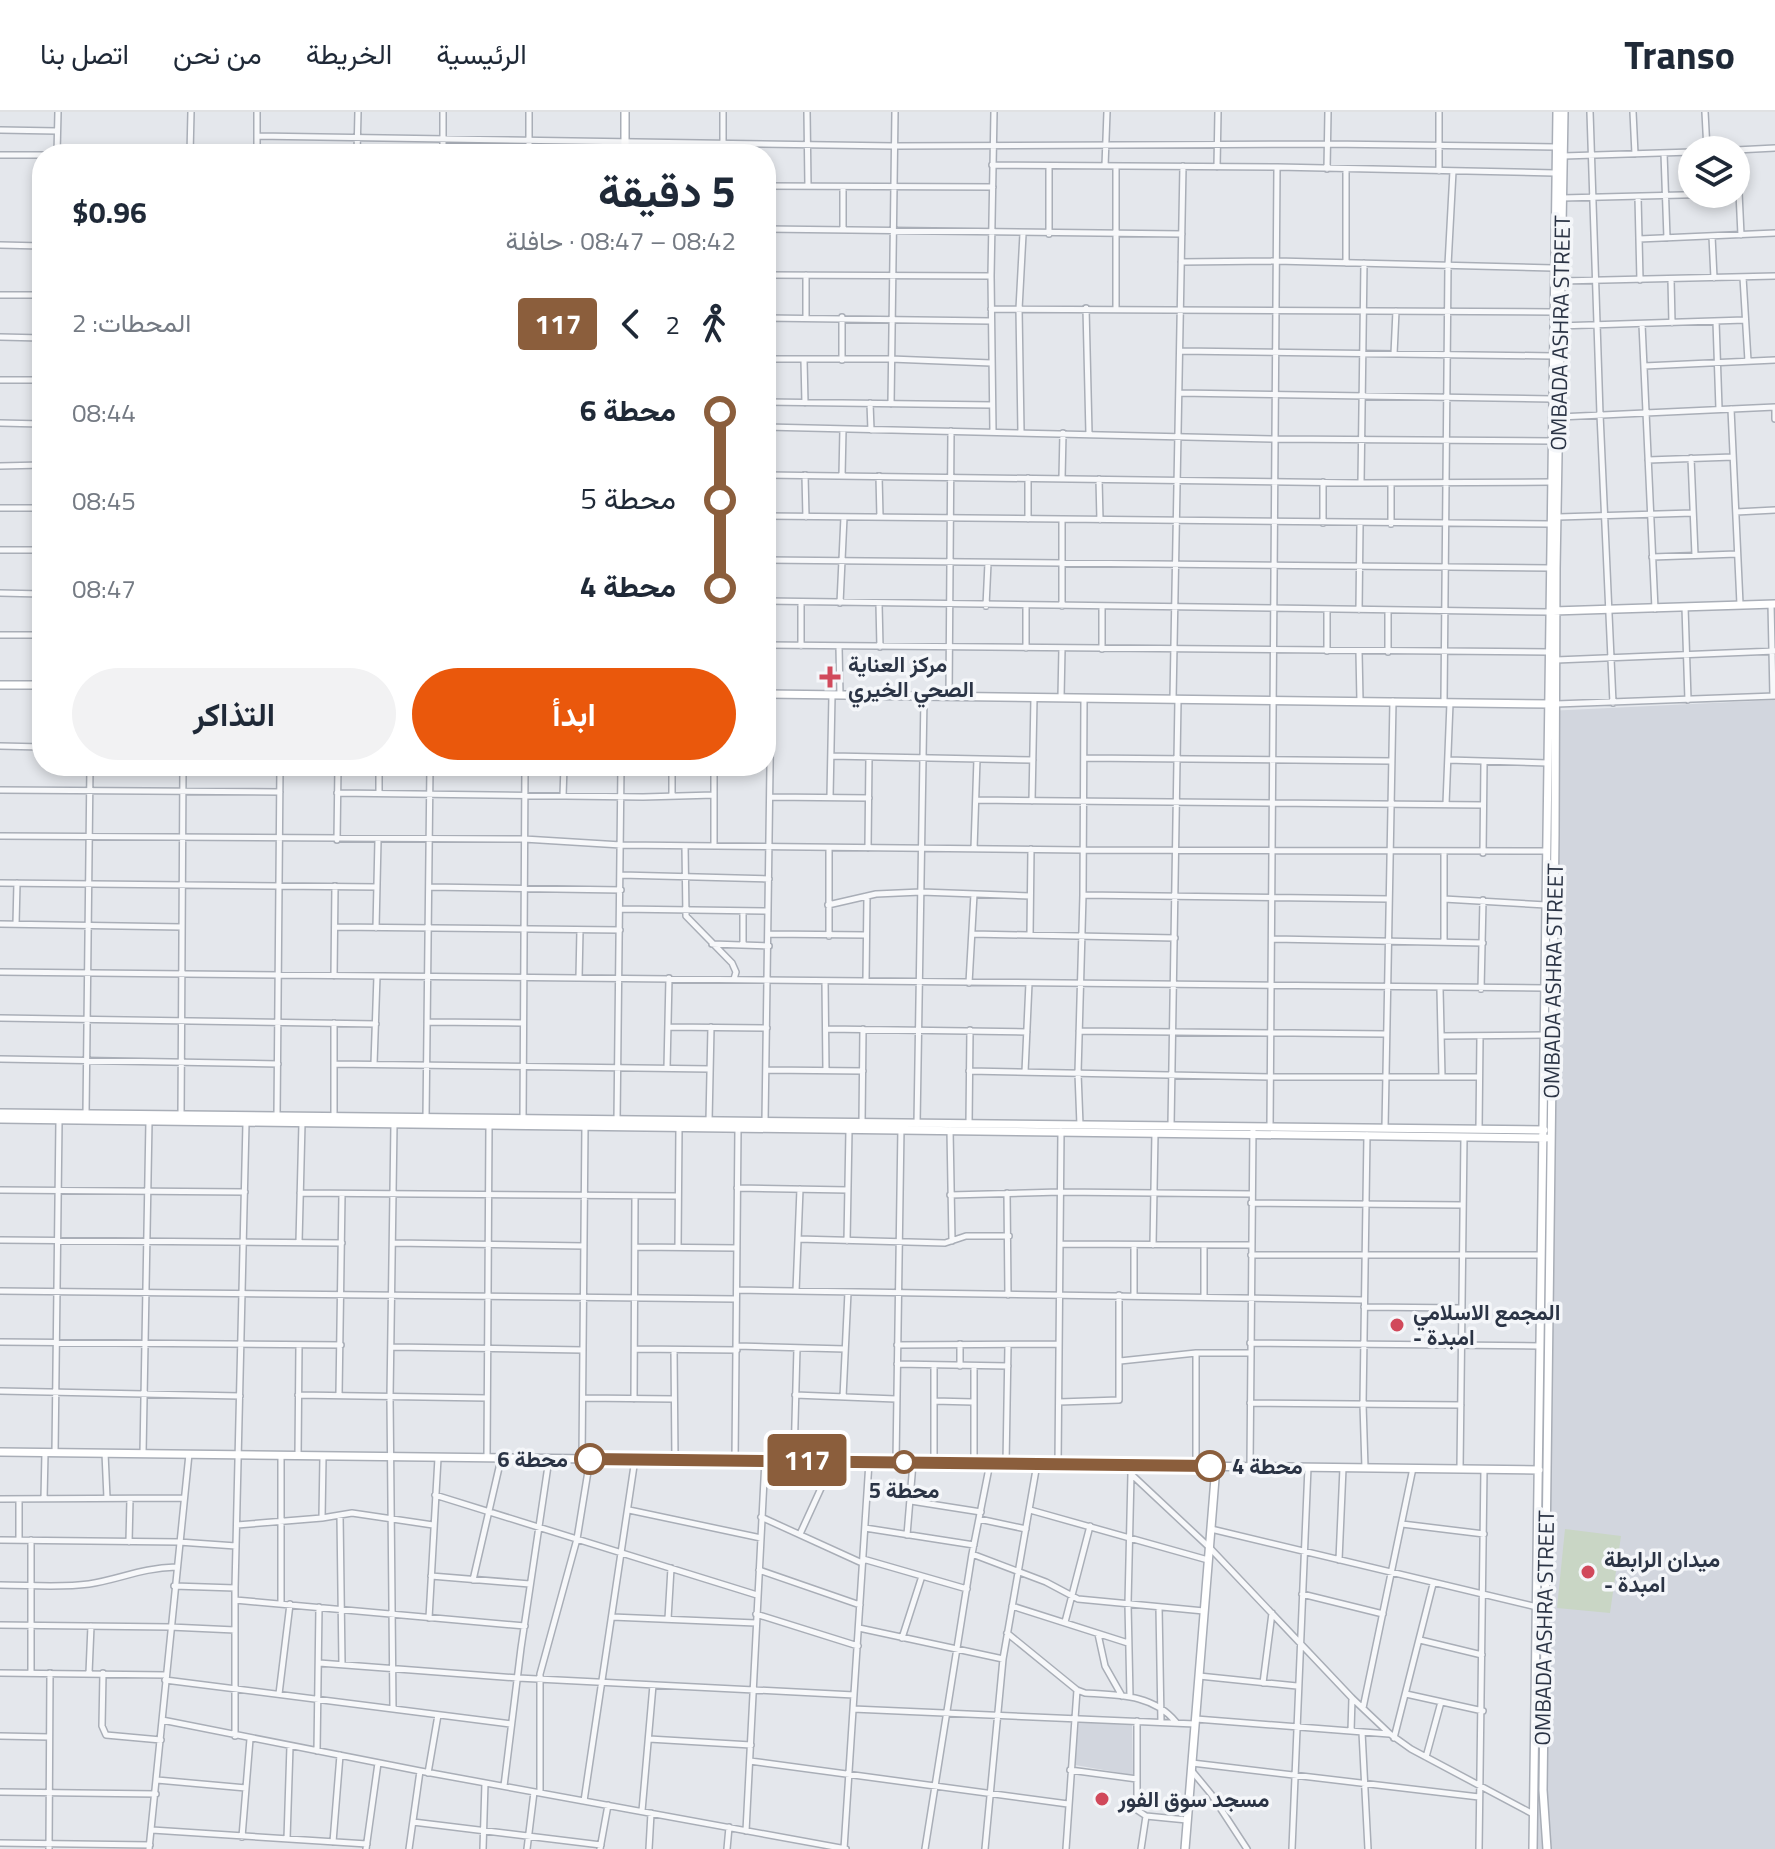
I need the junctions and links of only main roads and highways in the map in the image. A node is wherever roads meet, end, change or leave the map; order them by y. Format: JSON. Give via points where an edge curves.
{"nodes":[{"id":1,"x":625,"y":112,"type":"edge"},
{"id":2,"x":1557,"y":112,"type":"edge"},
{"id":3,"x":1564,"y":112,"type":"edge"},
{"id":4,"x":625,"y":144,"type":"edge"},
{"id":5,"x":1557,"y":234,"type":"junction"},
{"id":6,"x":1556,"y":326,"type":"junction"},
{"id":7,"x":1773,"y":604,"type":"edge"},
{"id":8,"x":1553,"y":611,"type":"junction"},
{"id":9,"x":0,"y":685,"type":"edge"},
{"id":10,"x":32,"y":685,"type":"edge"},
{"id":11,"x":776,"y":694,"type":"edge"},
{"id":12,"x":1552,"y":704,"type":"junction"},
{"id":13,"x":0,"y":1113,"type":"edge"},
{"id":14,"x":181,"y":1118,"type":"junction"},
{"id":15,"x":0,"y":1119,"type":"edge"},
{"id":16,"x":523,"y":1122,"type":"junction"},
{"id":17,"x":617,"y":1124,"type":"junction"},
{"id":18,"x":765,"y":1125,"type":"junction"},
{"id":19,"x":901,"y":1126,"type":"junction"},
{"id":20,"x":917,"y":1127,"type":"junction"},
{"id":21,"x":1080,"y":1128,"type":"junction"},
{"id":22,"x":1253,"y":1130,"type":"junction"},
{"id":23,"x":1340,"y":1131,"type":"junction"},
{"id":24,"x":1546,"y":1134,"type":"junction"},
{"id":25,"x":0,"y":1452,"type":"edge"},
{"id":26,"x":1216,"y":1466,"type":"junction"},
{"id":27,"x":1541,"y":1470,"type":"junction"},
{"id":28,"x":1185,"y":1849,"type":"edge"},
{"id":29,"x":1533,"y":1849,"type":"edge"},
{"id":30,"x":1547,"y":1849,"type":"edge"}],
"edges":[{"from":1,"to":4,"type":"main road"},
{"from":2,"to":5,"type":"main road","name":"OMBADA ASHRA STREET"},
{"from":3,"to":5,"type":"main road","name":"OMBADA ASHRA STREET"},
{"from":5,"to":6,"type":"main road","name":"OMBADA ASHRA STREET","via":[[1561,281]]},
{"from":5,"to":6,"type":"main road","name":"OMBADA ASHRA STREET"},
{"from":6,"to":8,"type":"main road","name":"OMBADA ASHRA STREET","via":[[1558,517]]},
{"from":6,"to":8,"type":"main road","name":"OMBADA ASHRA STREET"},
{"from":7,"to":8,"type":"main road"},
{"from":8,"to":12,"type":"main road","name":"OMBADA ASHRA STREET"},
{"from":8,"to":12,"type":"main road","name":"OMBADA ASHRA STREET"},
{"from":9,"to":10,"type":"main road"},
{"from":11,"to":12,"type":"main road"},
{"from":12,"to":24,"type":"main road","name":"OMBADA ASHRA STREET"},
{"from":12,"to":24,"type":"main road","name":"OMBADA ASHRA STREET"},
{"from":13,"to":14,"type":"main road"},
{"from":14,"to":15,"type":"main road"},
{"from":14,"to":16,"type":"main road"},
{"from":14,"to":16,"type":"main road","via":[[246,1123]]},
{"from":16,"to":17,"type":"main road"},
{"from":16,"to":17,"type":"main road"},
{"from":17,"to":18,"type":"main road"},
{"from":17,"to":18,"type":"main road"},
{"from":18,"to":19,"type":"main road"},
{"from":18,"to":19,"type":"main road"},
{"from":19,"to":20,"type":"main road"},
{"from":20,"to":21,"type":"main road"},
{"from":20,"to":21,"type":"main road"},
{"from":21,"to":22,"type":"main road"},
{"from":21,"to":22,"type":"main road","via":[[1155,1133]]},
{"from":22,"to":23,"type":"main road"},
{"from":22,"to":23,"type":"main road"},
{"from":23,"to":24,"type":"main road","via":[[1479,1129]]},
{"from":23,"to":24,"type":"main road","via":[[1464,1137]]},
{"from":24,"to":27,"type":"main road","name":"OMBADA ASHRA STREET"},
{"from":24,"to":27,"type":"main road","name":"OMBADA ASHRA STREET"},
{"from":25,"to":26,"type":"main road"},
{"from":26,"to":27,"type":"main road"},
{"from":26,"to":28,"type":"main road"},
{"from":27,"to":29,"type":"main road","name":"OMBADA ASHRA STREET"},
{"from":27,"to":30,"type":"main road","name":"OMBADA ASHRA STREET"}]}
